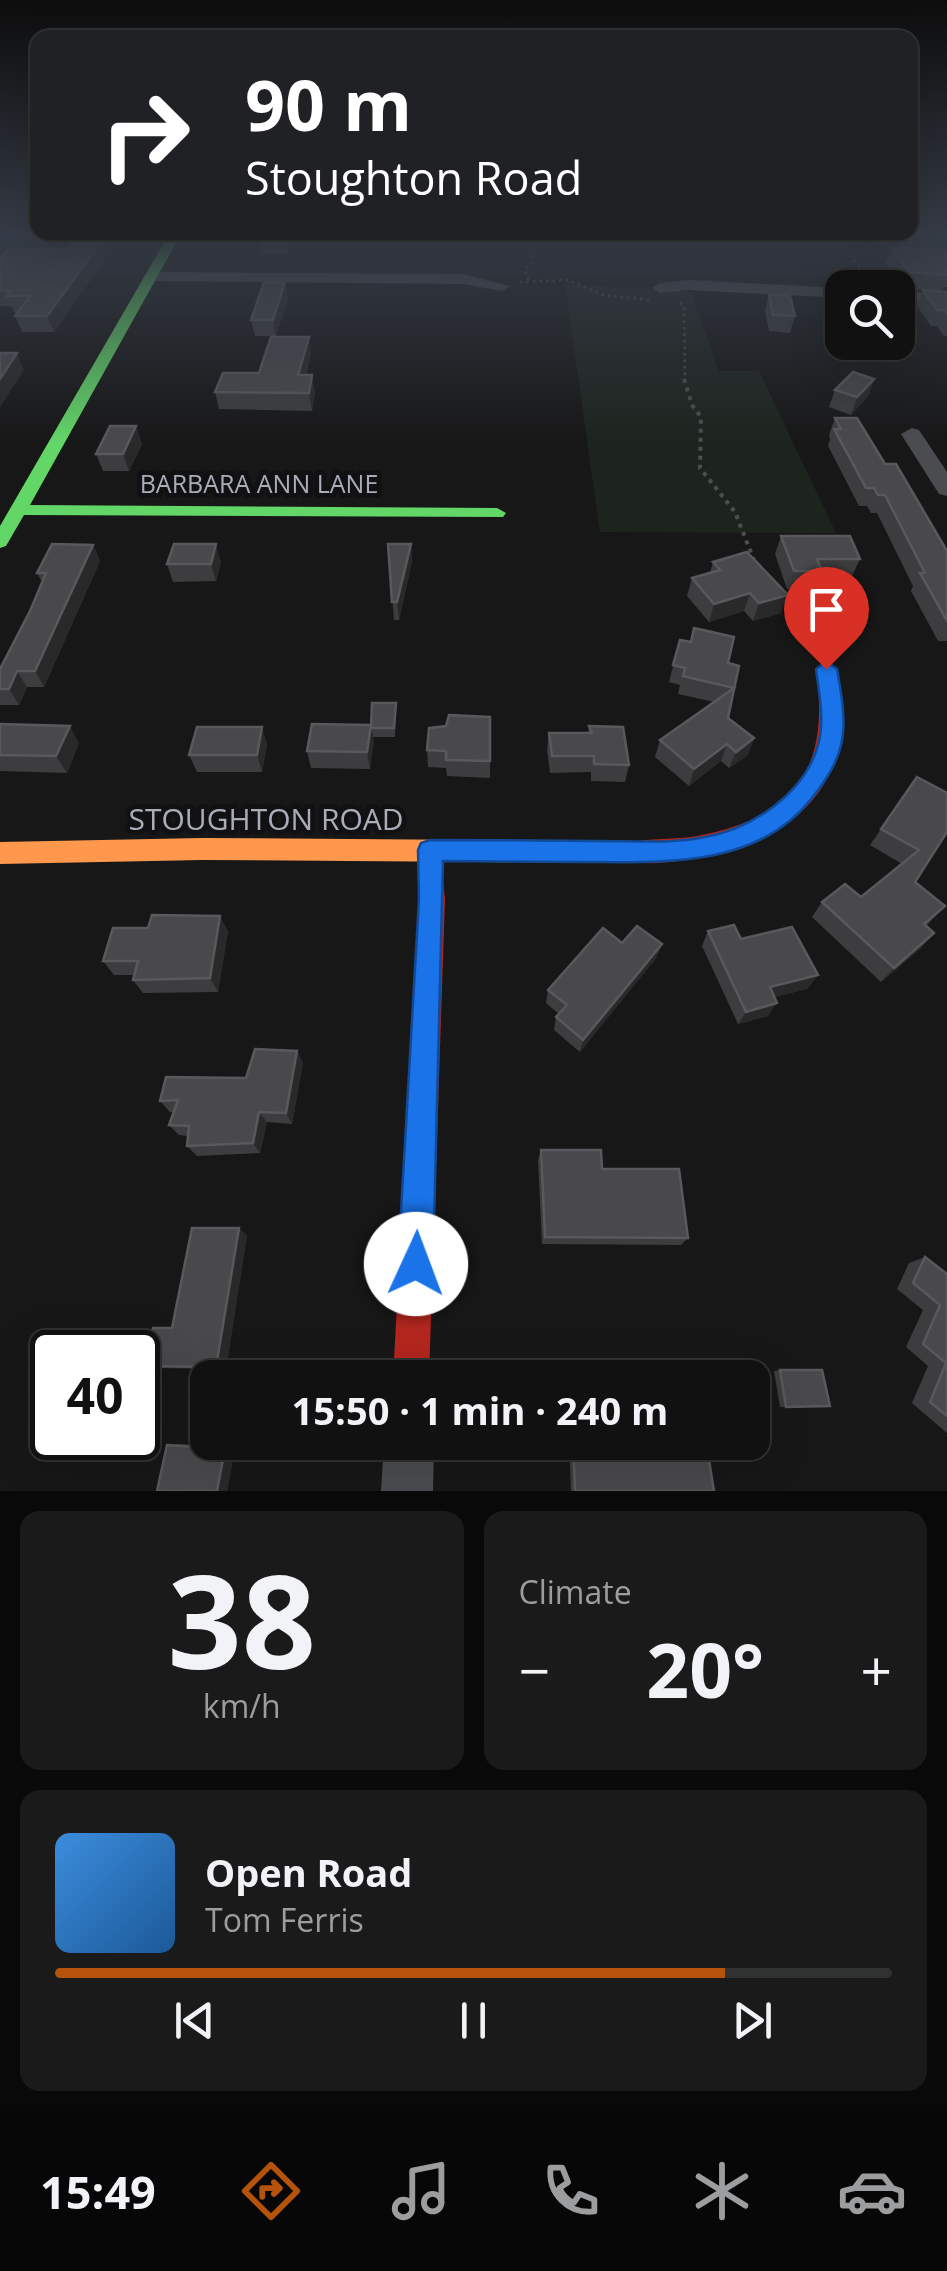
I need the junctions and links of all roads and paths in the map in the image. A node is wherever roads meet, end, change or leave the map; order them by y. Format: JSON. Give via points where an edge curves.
{"nodes":[{"id":1,"x":138,"y":304,"type":"edge"},
{"id":2,"x":681,"y":304,"type":"edge"},
{"id":3,"x":912,"y":434,"type":"dead end"},
{"id":4,"x":947,"y":489,"type":"edge"},
{"id":5,"x":20,"y":510,"type":"junction"},
{"id":6,"x":498,"y":514,"type":"dead end"},
{"id":7,"x":0,"y":542,"type":"edge"},
{"id":8,"x":760,"y":570,"type":"edge"},
{"id":9,"x":777,"y":598,"type":"edge"},
{"id":10,"x":826,"y":669,"type":"joint"},
{"id":11,"x":430,"y":850,"type":"junction"},
{"id":12,"x":0,"y":853,"type":"edge"},
{"id":13,"x":412,"y":1360,"type":"edge"},
{"id":14,"x":408,"y":1460,"type":"edge"},
{"id":15,"x":407,"y":1491,"type":"edge"}],
"edges":[{"from":1,"to":5,"type":"street"},
{"from":2,"to":8,"type":"path","via":[[684,382],[689,405],[701,417],[700,468],[735,512]]},
{"from":3,"to":4,"type":"street"},
{"from":5,"to":6,"type":"street","name":"BARBARA ANN LANE"},
{"from":5,"to":7,"type":"street"},
{"from":9,"to":10,"type":"path"},
{"from":10,"to":11,"type":"street","name":"STOUGHTON ROAD","via":[[830,744],[816,776],[790,808],[750,834],[706,848],[659,852]]},
{"from":11,"to":12,"type":"street","name":"STOUGHTON ROAD"},
{"from":11,"to":13,"type":"street"},
{"from":14,"to":15,"type":"street"}]}
